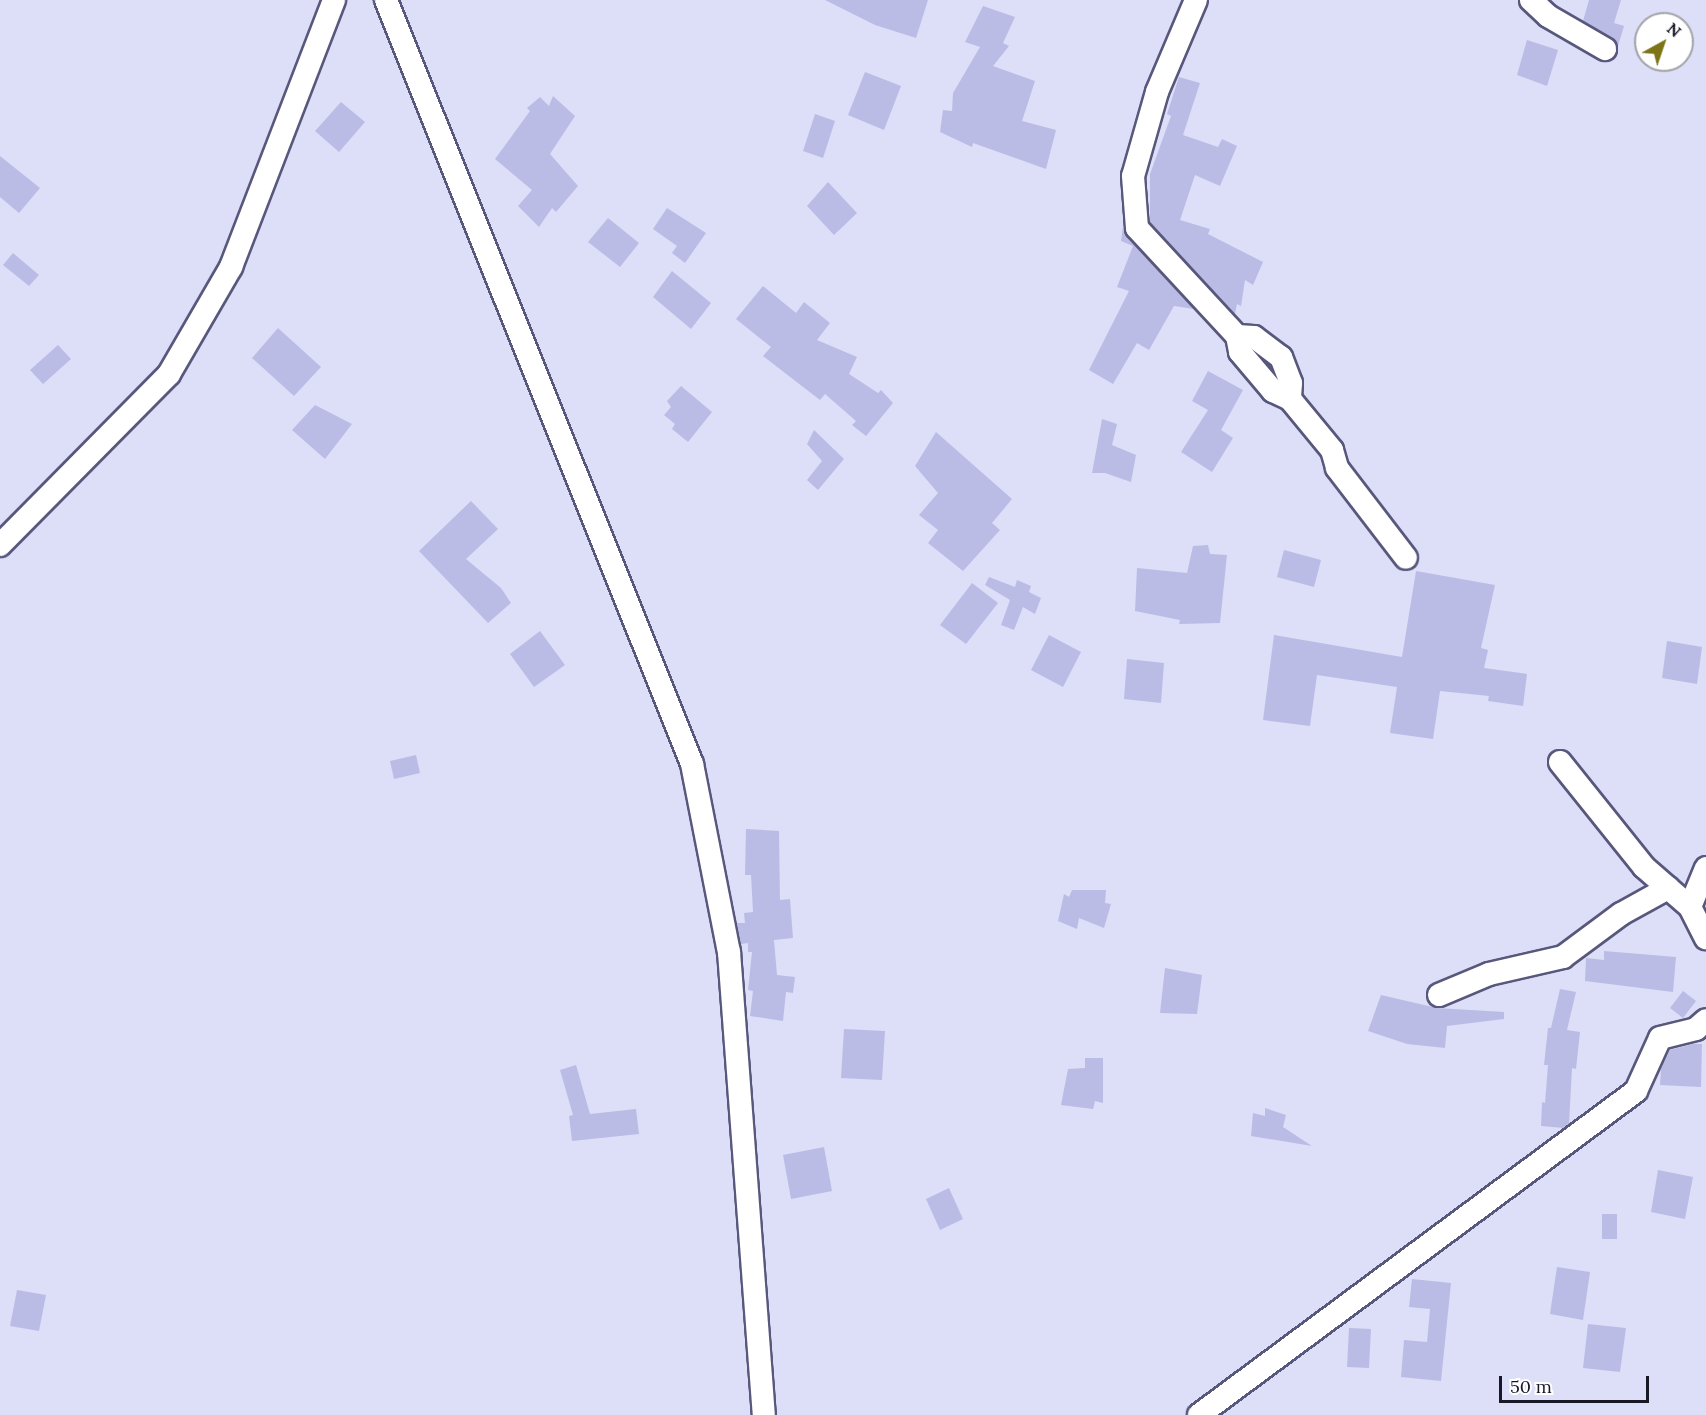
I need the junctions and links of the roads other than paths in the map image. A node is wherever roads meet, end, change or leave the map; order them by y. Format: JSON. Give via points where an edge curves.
{"nodes":[{"id":1,"x":334,"y":0,"type":"edge"},
{"id":2,"x":386,"y":0,"type":"edge"},
{"id":3,"x":1196,"y":0,"type":"edge"},
{"id":4,"x":1531,"y":0,"type":"edge"},
{"id":5,"x":1605,"y":49,"type":"dead end"},
{"id":6,"x":0,"y":545,"type":"edge"},
{"id":7,"x":1406,"y":558,"type":"dead end"},
{"id":8,"x":1560,"y":762,"type":"dead end"},
{"id":9,"x":1706,"y":868,"type":"edge"},
{"id":10,"x":1668,"y":888,"type":"junction"},
{"id":11,"x":1690,"y":908,"type":"junction"},
{"id":12,"x":1706,"y":938,"type":"edge"},
{"id":13,"x":1439,"y":994,"type":"dead end"},
{"id":14,"x":1706,"y":1020,"type":"edge"},
{"id":15,"x":764,"y":1415,"type":"edge"},
{"id":16,"x":1200,"y":1415,"type":"edge"}],
"edges":[{"from":1,"to":6,"type":"street","via":[[231,267],[169,374]]},
{"from":2,"to":15,"type":"street","via":[[692,764],[729,952]]},
{"from":3,"to":7,"type":"street","via":[[1157,92],[1133,176],[1137,228],[1237,336],[1240,352],[1273,391],[1290,399],[1332,450],[1337,468]]},
{"from":4,"to":5,"type":"street","via":[[1548,16]]},
{"from":8,"to":10,"type":"street","via":[[1644,867]]},
{"from":9,"to":11,"type":"street"},
{"from":10,"to":11,"type":"street"},
{"from":10,"to":13,"type":"street","via":[[1620,914],[1563,957],[1489,974]]},
{"from":11,"to":12,"type":"street"},
{"from":14,"to":16,"type":"street","via":[[1696,1029],[1660,1038],[1636,1091]]}]}
